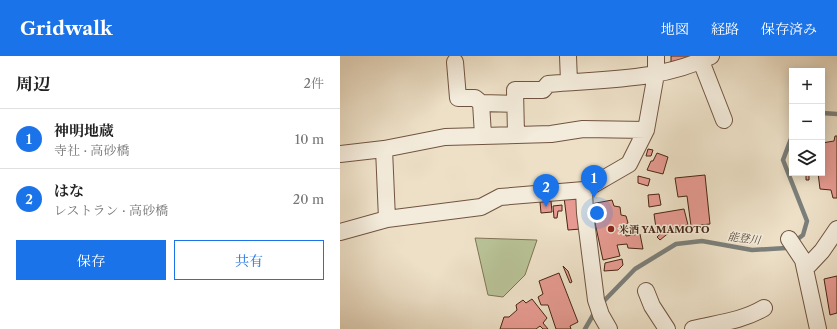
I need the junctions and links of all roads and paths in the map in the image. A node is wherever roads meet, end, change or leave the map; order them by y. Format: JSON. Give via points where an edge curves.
{"nodes":[{"id":1,"x":568,"y":56,"type":"edge"},
{"id":2,"x":656,"y":56,"type":"edge"},
{"id":3,"x":706,"y":59,"type":"edge"},
{"id":4,"x":455,"y":62,"type":"dead end"},
{"id":5,"x":656,"y":74,"type":"junction"},
{"id":6,"x":569,"y":82,"type":"junction"},
{"id":7,"x":481,"y":103,"type":"junction"},
{"id":8,"x":515,"y":104,"type":"junction"},
{"id":9,"x":724,"y":120,"type":"dead end"},
{"id":10,"x":646,"y":130,"type":"junction"},
{"id":11,"x":516,"y":134,"type":"junction"},
{"id":12,"x":483,"y":136,"type":"junction"},
{"id":13,"x":384,"y":149,"type":"junction"},
{"id":14,"x":340,"y":154,"type":"edge"},
{"id":15,"x":584,"y":190,"type":"junction"},
{"id":16,"x":386,"y":219,"type":"junction"},
{"id":17,"x":837,"y":229,"type":"edge"},
{"id":18,"x":340,"y":232,"type":"edge"},
{"id":19,"x":789,"y":239,"type":"dead end"},
{"id":20,"x":804,"y":265,"type":"junction"},
{"id":21,"x":646,"y":291,"type":"dead end"},
{"id":22,"x":764,"y":308,"type":"dead end"},
{"id":23,"x":609,"y":329,"type":"edge"},
{"id":24,"x":667,"y":329,"type":"edge"},
{"id":25,"x":693,"y":329,"type":"edge"},
{"id":26,"x":818,"y":329,"type":"edge"}],
"edges":[{"from":1,"to":6,"type":"street"},
{"from":2,"to":5,"type":"street"},
{"from":3,"to":5,"type":"street"},
{"from":3,"to":9,"type":"street"},
{"from":4,"to":7,"type":"street","via":[[458,98],[476,98]]},
{"from":5,"to":6,"type":"street"},
{"from":5,"to":10,"type":"street"},
{"from":6,"to":8,"type":"street","via":[[548,84],[543,90],[515,90]]},
{"from":7,"to":8,"type":"street"},
{"from":7,"to":12,"type":"street"},
{"from":8,"to":11,"type":"street"},
{"from":10,"to":11,"type":"street","via":[[583,129],[551,134]]},
{"from":10,"to":15,"type":"street","via":[[629,164]]},
{"from":11,"to":12,"type":"street"},
{"from":12,"to":13,"type":"street","via":[[445,137]]},
{"from":13,"to":14,"type":"street"},
{"from":13,"to":16,"type":"street"},
{"from":15,"to":16,"type":"street","via":[[500,197],[481,207]]},
{"from":15,"to":23,"type":"street","via":[[596,300]]},
{"from":16,"to":18,"type":"street"},
{"from":17,"to":20,"type":"street","via":[[822,251]]},
{"from":19,"to":20,"type":"street"},
{"from":20,"to":26,"type":"street"},
{"from":21,"to":24,"type":"street","via":[[652,306]]},
{"from":22,"to":25,"type":"street","via":[[736,321]]}]}
